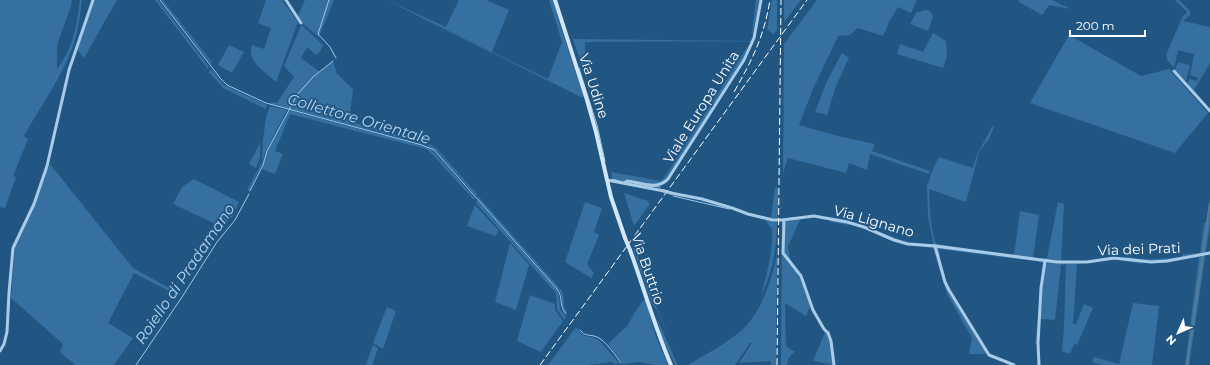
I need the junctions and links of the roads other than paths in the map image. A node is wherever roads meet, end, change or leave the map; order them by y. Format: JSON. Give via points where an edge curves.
{"nodes":[{"id":1,"x":93,"y":0,"type":"edge"},
{"id":2,"x":286,"y":0,"type":"edge"},
{"id":3,"x":555,"y":0,"type":"edge"},
{"id":4,"x":761,"y":0,"type":"edge"},
{"id":5,"x":301,"y":23,"type":"dead end"},
{"id":6,"x":1174,"y":70,"type":"dead end"},
{"id":7,"x":1210,"y":111,"type":"edge"},
{"id":8,"x":606,"y":180,"type":"junction"},
{"id":9,"x":624,"y":184,"type":"junction"},
{"id":10,"x":784,"y":220,"type":"junction"},
{"id":11,"x":935,"y":246,"type":"junction"},
{"id":12,"x":1210,"y":253,"type":"edge"},
{"id":13,"x":1045,"y":261,"type":"junction"},
{"id":14,"x":0,"y":351,"type":"edge"},
{"id":15,"x":671,"y":365,"type":"edge"},
{"id":16,"x":834,"y":365,"type":"edge"},
{"id":17,"x":1014,"y":365,"type":"edge"},
{"id":18,"x":1039,"y":365,"type":"edge"}],
"edges":[{"from":1,"to":14,"type":"street","via":[[69,70],[47,166],[34,204],[14,248],[7,332]]},
{"from":2,"to":5,"type":"street"},
{"from":3,"to":8,"type":"street","name":"Via Udine","via":[[587,100]]},
{"from":4,"to":9,"type":"street","name":"Viale Europa Unita","via":[[754,38],[744,60],[668,179],[656,185],[627,181]]},
{"from":6,"to":7,"type":"street"},
{"from":8,"to":9,"type":"street","name":"Via Lignano"},
{"from":8,"to":15,"type":"street","name":"Via Buttrio","bridge":true,"via":[[657,332]]},
{"from":9,"to":10,"type":"street","name":"Via Lignano","bridge":true,"via":[[702,199],[762,218]]},
{"from":10,"to":11,"type":"street","name":"Via Lignano","via":[[819,216],[864,227],[908,244]]},
{"from":10,"to":16,"type":"street","via":[[783,253],[801,276],[813,310],[828,333]]},
{"from":11,"to":13,"type":"street","name":"Via Lignano"},
{"from":11,"to":17,"type":"street","via":[[947,287],[989,355]]},
{"from":12,"to":13,"type":"street","name":"Via dei Prati","via":[[1151,262],[1114,258],[1087,262]]},
{"from":13,"to":18,"type":"street","via":[[1041,288]]}]}
